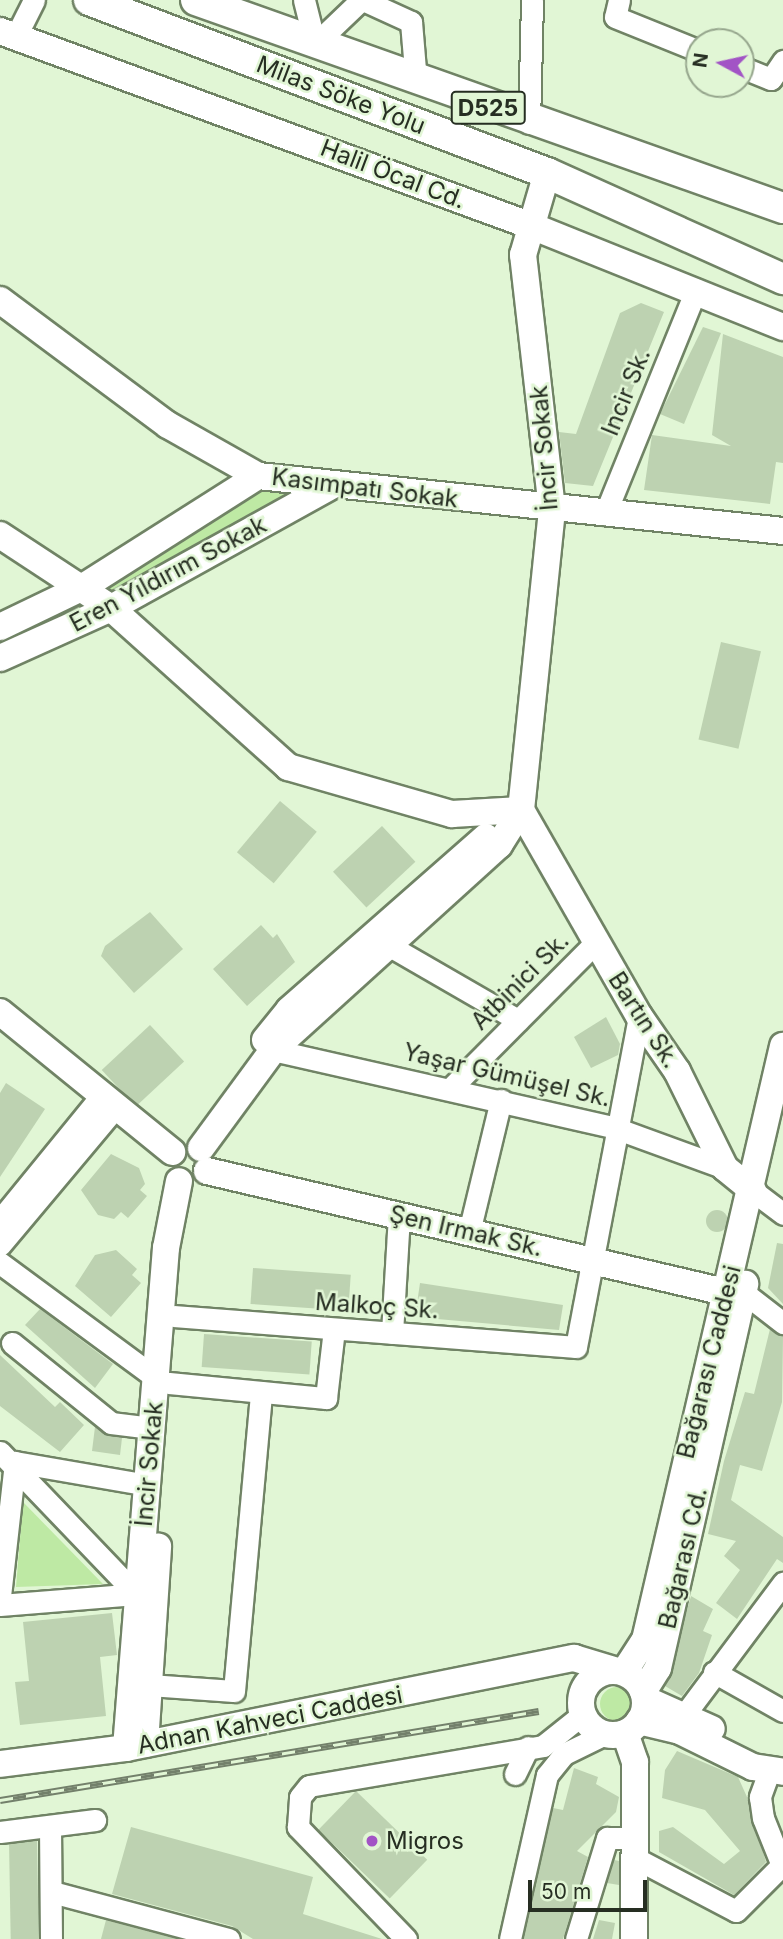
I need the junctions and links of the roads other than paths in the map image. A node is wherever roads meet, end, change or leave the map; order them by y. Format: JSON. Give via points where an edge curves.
{"nodes":[{"id":1,"x":33,"y":0,"type":"edge"},
{"id":2,"x":89,"y":0,"type":"edge"},
{"id":3,"x":196,"y":0,"type":"edge"},
{"id":4,"x":304,"y":0,"type":"edge"},
{"id":5,"x":362,"y":0,"type":"edge"},
{"id":6,"x":532,"y":0,"type":"edge"},
{"id":7,"x":620,"y":0,"type":"edge"},
{"id":8,"x":5,"y":40,"type":"edge"},
{"id":9,"x":315,"y":44,"type":"junction"},
{"id":10,"x":685,"y":46,"type":"edge"},
{"id":11,"x":783,"y":61,"type":"edge"},
{"id":12,"x":755,"y":73,"type":"edge"},
{"id":13,"x":416,"y":82,"type":"junction"},
{"id":14,"x":529,"y":123,"type":"junction"},
{"id":15,"x":547,"y":173,"type":"junction"},
{"id":16,"x":783,"y":208,"type":"edge"},
{"id":17,"x":529,"y":225,"type":"junction"},
{"id":18,"x":783,"y":279,"type":"edge"},
{"id":19,"x":696,"y":290,"type":"junction"},
{"id":20,"x":0,"y":300,"type":"edge"},
{"id":21,"x":783,"y":327,"type":"edge"},
{"id":22,"x":258,"y":476,"type":"junction"},
{"id":23,"x":333,"y":485,"type":"junction"},
{"id":24,"x":552,"y":509,"type":"junction"},
{"id":25,"x":605,"y":514,"type":"junction"},
{"id":26,"x":783,"y":531,"type":"edge"},
{"id":27,"x":0,"y":535,"type":"edge"},
{"id":28,"x":83,"y":587,"type":"junction"},
{"id":29,"x":111,"y":608,"type":"junction"},
{"id":30,"x":0,"y":627,"type":"edge"},
{"id":31,"x":0,"y":658,"type":"edge"},
{"id":32,"x":521,"y":810,"type":"junction"},
{"id":33,"x":596,"y":943,"type":"junction"},
{"id":34,"x":388,"y":944,"type":"junction"},
{"id":35,"x":0,"y":1012,"type":"edge"},
{"id":36,"x":639,"y":1016,"type":"junction"},
{"id":37,"x":518,"y":1020,"type":"junction"},
{"id":38,"x":783,"y":1046,"type":"edge"},
{"id":39,"x":273,"y":1050,"type":"junction"},
{"id":40,"x":452,"y":1087,"type":"junction"},
{"id":41,"x":501,"y":1100,"type":"junction"},
{"id":42,"x":109,"y":1101,"type":"junction"},
{"id":43,"x":615,"y":1128,"type":"junction"},
{"id":44,"x":783,"y":1134,"type":"edge"},
{"id":45,"x":190,"y":1164,"type":"junction"},
{"id":46,"x":725,"y":1168,"type":"junction"},
{"id":47,"x":768,"y":1202,"type":"edge"},
{"id":48,"x":399,"y":1216,"type":"junction"},
{"id":49,"x":0,"y":1220,"type":"edge"},
{"id":50,"x":469,"y":1232,"type":"junction"},
{"id":51,"x":0,"y":1245,"type":"edge"},
{"id":52,"x":591,"y":1260,"type":"junction"},
{"id":53,"x":0,"y":1264,"type":"edge"},
{"id":54,"x":734,"y":1292,"type":"junction"},
{"id":55,"x":174,"y":1317,"type":"junction"},
{"id":56,"x":783,"y":1323,"type":"edge"},
{"id":57,"x":334,"y":1329,"type":"junction"},
{"id":58,"x":392,"y":1334,"type":"junction"},
{"id":59,"x":12,"y":1343,"type":"dead end"},
{"id":60,"x":162,"y":1380,"type":"junction"},
{"id":61,"x":261,"y":1392,"type":"junction"},
{"id":62,"x":152,"y":1428,"type":"junction"},
{"id":63,"x":8,"y":1457,"type":"edge"},
{"id":64,"x":148,"y":1485,"type":"junction"},
{"id":65,"x":783,"y":1583,"type":"edge"},
{"id":66,"x":136,"y":1594,"type":"junction"},
{"id":67,"x":0,"y":1596,"type":"edge"},
{"id":68,"x":0,"y":1605,"type":"edge"},
{"id":69,"x":540,"y":1669,"type":"junction"},
{"id":70,"x":620,"y":1672,"type":"junction"},
{"id":71,"x":714,"y":1672,"type":"junction"},
{"id":72,"x":149,"y":1685,"type":"junction"},
{"id":73,"x":583,"y":1704,"type":"junction"},
{"id":74,"x":783,"y":1710,"type":"edge"},
{"id":75,"x":685,"y":1714,"type":"junction"},
{"id":76,"x":631,"y":1716,"type":"junction"},
{"id":77,"x":135,"y":1746,"type":"junction"},
{"id":78,"x":528,"y":1747,"type":"junction"},
{"id":79,"x":0,"y":1764,"type":"edge"},
{"id":80,"x":779,"y":1769,"type":"edge"},
{"id":81,"x":515,"y":1774,"type":"dead end"},
{"id":82,"x":547,"y":1775,"type":"junction"},
{"id":83,"x":95,"y":1820,"type":"dead end"},
{"id":84,"x":50,"y":1826,"type":"junction"},
{"id":85,"x":0,"y":1832,"type":"edge"},
{"id":86,"x":636,"y":1848,"type":"junction"},
{"id":87,"x":782,"y":1867,"type":"edge"},
{"id":88,"x":52,"y":1892,"type":"junction"},
{"id":89,"x":51,"y":1939,"type":"edge"},
{"id":90,"x":229,"y":1939,"type":"edge"},
{"id":91,"x":406,"y":1939,"type":"edge"},
{"id":92,"x":510,"y":1939,"type":"edge"},
{"id":93,"x":576,"y":1939,"type":"edge"},
{"id":94,"x":634,"y":1939,"type":"edge"}],
"edges":[{"from":1,"to":8,"type":"street"},
{"from":2,"to":15,"type":"highway","name":"Milas Söke Yolu","number":"D525"},
{"from":3,"to":9,"type":"highway","name":"Milas Söke Yolu","number":"D525"},
{"from":4,"to":9,"type":"street"},
{"from":5,"to":9,"type":"street"},
{"from":5,"to":13,"type":"street","via":[[411,22]]},
{"from":6,"to":14,"type":"street"},
{"from":7,"to":10,"type":"street","via":[[615,18]]},
{"from":8,"to":17,"type":"main road","name":"Halil Öcal Cd."},
{"from":9,"to":13,"type":"highway","name":"Milas Söke Yolu","number":"D525"},
{"from":11,"to":12,"type":"street","via":[[771,79]]},
{"from":13,"to":14,"type":"highway","name":"Milas Söke Yolu","number":"D525"},
{"from":14,"to":16,"type":"highway","name":"Milas Söke Yolu","number":"D525"},
{"from":15,"to":17,"type":"main road","name":"İncir Sokak"},
{"from":15,"to":18,"type":"highway","name":"Milas Söke Yolu","number":"D525"},
{"from":17,"to":19,"type":"main road","name":"Halil Öcal Cd."},
{"from":17,"to":24,"type":"main road","name":"İncir Sokak","via":[[523,255]]},
{"from":19,"to":21,"type":"main road","name":"Halil Öcal Cd."},
{"from":19,"to":25,"type":"street","name":"Incir Sk."},
{"from":20,"to":22,"type":"main road","name":"Kasımpatı Sokak","via":[[168,425]]},
{"from":22,"to":23,"type":"main road","name":"Kasımpatı Sokak"},
{"from":22,"to":28,"type":"main road","name":"Eren Yıldırım Sokak"},
{"from":23,"to":24,"type":"main road","name":"Kasımpatı Sokak"},
{"from":23,"to":29,"type":"main road","name":"Eren Yıldırım Sokak"},
{"from":24,"to":25,"type":"main road","name":"Kasımpatı Sokak"},
{"from":24,"to":32,"type":"main road","name":"İncir Sokak"},
{"from":25,"to":26,"type":"main road","name":"Kasımpatı Sokak"},
{"from":27,"to":28,"type":"main road"},
{"from":28,"to":29,"type":"main road"},
{"from":28,"to":30,"type":"main road","name":"Eren Yıldırım Sokak"},
{"from":29,"to":31,"type":"main road","name":"Eren Yıldırım Sokak"},
{"from":29,"to":32,"type":"main road","via":[[288,766],[452,814]]},
{"from":32,"to":33,"type":"main road","name":"Bartın Sk."},
{"from":32,"to":34,"type":"main road","name":"İncir Sokak","via":[[499,845]]},
{"from":32,"to":45,"type":"main road","name":"İncir Sokak","via":[[448,865],[289,1010],[234,1076]]},
{"from":33,"to":36,"type":"main road","name":"Bartın Sk."},
{"from":33,"to":37,"type":"street","name":"Atbinici Sk."},
{"from":34,"to":37,"type":"street"},
{"from":34,"to":39,"type":"main road","name":"İncir Sokak"},
{"from":35,"to":42,"type":"main road"},
{"from":36,"to":43,"type":"street"},
{"from":36,"to":46,"type":"main road","name":"Bartın Sk.","via":[[677,1071]]},
{"from":37,"to":40,"type":"street","name":"Atbinici Sk."},
{"from":38,"to":47,"type":"main road","name":"Bağarası Caddesi"},
{"from":39,"to":40,"type":"street","name":"Yaşar Gümüşel Sk."},
{"from":39,"to":45,"type":"main road","name":"İncir Sokak"},
{"from":40,"to":41,"type":"street","name":"Yaşar Gümüşel Sk."},
{"from":41,"to":43,"type":"street","name":"Yaşar Gümüşel Sk."},
{"from":41,"to":50,"type":"street"},
{"from":42,"to":45,"type":"main road"},
{"from":42,"to":49,"type":"street"},
{"from":42,"to":51,"type":"street"},
{"from":43,"to":46,"type":"street","name":"Yaşar Gümüşel Sk."},
{"from":43,"to":52,"type":"street"},
{"from":44,"to":47,"type":"main road"},
{"from":45,"to":48,"type":"main road","name":"Şen Irmak Sk."},
{"from":45,"to":55,"type":"main road","name":"İncir Sokak"},
{"from":45,"to":60,"type":"main road","name":"İncir Sokak","via":[[166,1248]]},
{"from":46,"to":47,"type":"main road","name":"Bartın Sk."},
{"from":47,"to":54,"type":"main road","name":"Bağarası Caddesi"},
{"from":48,"to":50,"type":"main road","name":"Şen Irmak Sk."},
{"from":48,"to":58,"type":"street"},
{"from":50,"to":52,"type":"main road","name":"Şen Irmak Sk."},
{"from":52,"to":54,"type":"main road","name":"Şen Irmak Sk."},
{"from":52,"to":58,"type":"street","name":"Malkoç Sk.","via":[[576,1346]]},
{"from":53,"to":60,"type":"street"},
{"from":54,"to":56,"type":"street"},
{"from":54,"to":70,"type":"main road","name":"Bağarası Caddesi","via":[[645,1640]]},
{"from":54,"to":76,"type":"main road","name":"Bağarası Cd.","via":[[658,1668]]},
{"from":55,"to":57,"type":"street","name":"Malkoç Sk."},
{"from":55,"to":60,"type":"main road","name":"İncir Sokak"},
{"from":57,"to":58,"type":"street","name":"Malkoç Sk."},
{"from":57,"to":61,"type":"street","via":[[326,1398]]},
{"from":59,"to":62,"type":"street","via":[[110,1423]]},
{"from":60,"to":61,"type":"street"},
{"from":60,"to":62,"type":"main road","name":"İncir Sokak"},
{"from":60,"to":72,"type":"main road","name":"İncir Sokak"},
{"from":61,"to":72,"type":"street","via":[[234,1691]]},
{"from":62,"to":64,"type":"main road","name":"İncir Sokak"},
{"from":63,"to":64,"type":"street"},
{"from":63,"to":66,"type":"street"},
{"from":63,"to":67,"type":"street"},
{"from":64,"to":66,"type":"main road","name":"İncir Sokak"},
{"from":65,"to":71,"type":"street"},
{"from":66,"to":68,"type":"street"},
{"from":66,"to":77,"type":"main road","name":"İncir Sokak"},
{"from":69,"to":70,"type":"main road","name":"Adnan Kahveci Caddesi","via":[[574,1658]]},
{"from":69,"to":73,"type":"main road","via":[[562,1674]]},
{"from":69,"to":77,"type":"main road","name":"Adnan Kahveci Caddesi"},
{"from":70,"to":73,"type":"main road","via":[[596,1676]]},
{"from":70,"to":76,"type":"main road"},
{"from":71,"to":74,"type":"street"},
{"from":71,"to":75,"type":"street"},
{"from":72,"to":77,"type":"main road","name":"İncir Sokak"},
{"from":73,"to":76,"type":"main road"},
{"from":73,"to":78,"type":"street","via":[[543,1746]]},
{"from":75,"to":76,"type":"main road"},
{"from":75,"to":80,"type":"main road","via":[[759,1753]]},
{"from":76,"to":80,"type":"main road","via":[[680,1731],[753,1767]]},
{"from":76,"to":82,"type":"street","via":[[564,1754]]},
{"from":76,"to":86,"type":"main road"},
{"from":77,"to":79,"type":"main road","name":"Adnan Kahveci Caddesi"},
{"from":78,"to":81,"type":"street"},
{"from":78,"to":82,"type":"street"},
{"from":78,"to":91,"type":"street","via":[[309,1786],[300,1797],[298,1827]]},
{"from":80,"to":87,"type":"street","via":[[760,1797]]},
{"from":82,"to":92,"type":"street"},
{"from":83,"to":84,"type":"street"},
{"from":84,"to":85,"type":"street"},
{"from":84,"to":88,"type":"street"},
{"from":86,"to":87,"type":"street","via":[[736,1911]]},
{"from":86,"to":93,"type":"street","via":[[607,1838]]},
{"from":86,"to":94,"type":"main road"},
{"from":88,"to":89,"type":"street"},
{"from":88,"to":90,"type":"street"}]}
